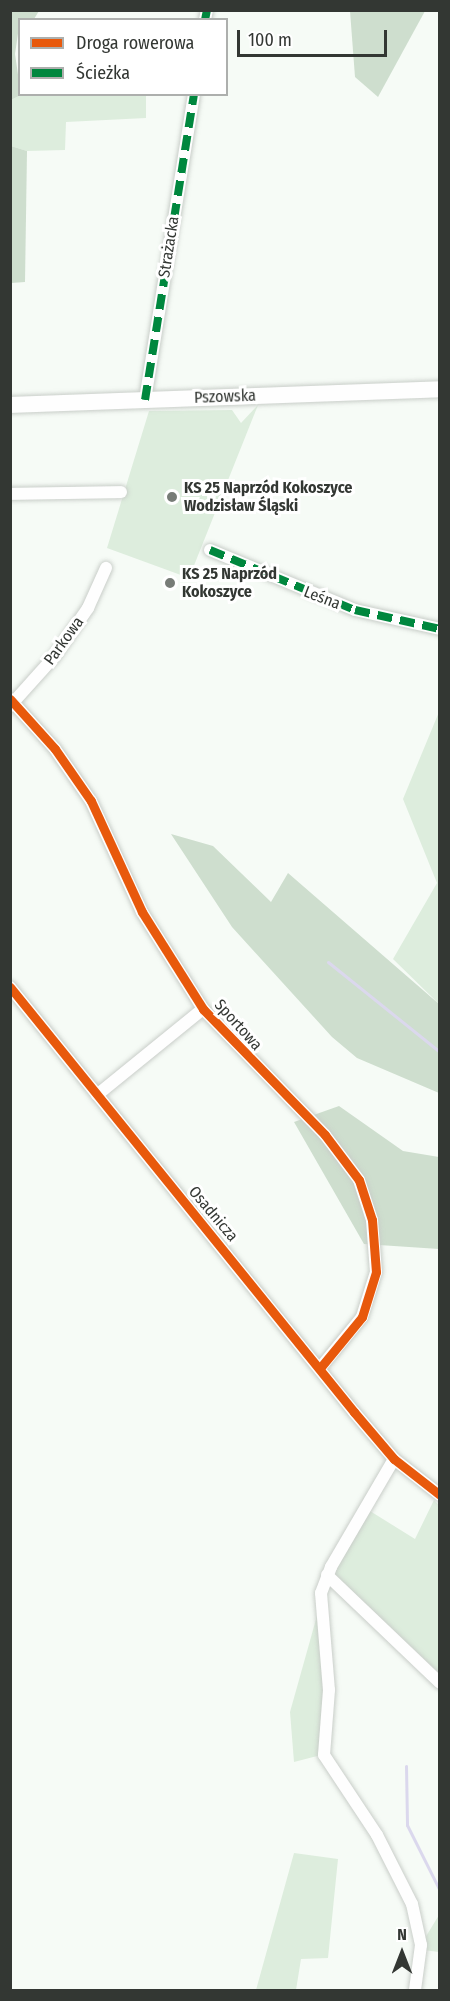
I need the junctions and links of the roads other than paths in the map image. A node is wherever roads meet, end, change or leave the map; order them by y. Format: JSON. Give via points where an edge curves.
{"nodes":[{"id":1,"x":194,"y":96,"type":"edge"},
{"id":2,"x":440,"y":389,"type":"edge"},
{"id":3,"x":145,"y":400,"type":"junction"},
{"id":4,"x":10,"y":405,"type":"edge"},
{"id":5,"x":121,"y":492,"type":"dead end"},
{"id":6,"x":10,"y":494,"type":"edge"},
{"id":7,"x":210,"y":550,"type":"dead end"},
{"id":8,"x":106,"y":568,"type":"dead end"},
{"id":9,"x":440,"y":629,"type":"edge"},
{"id":10,"x":12,"y":702,"type":"edge"},
{"id":11,"x":10,"y":987,"type":"edge"},
{"id":12,"x":203,"y":1009,"type":"junction"},
{"id":13,"x":97,"y":1095,"type":"junction"},
{"id":14,"x":321,"y":1367,"type":"junction"},
{"id":15,"x":394,"y":1459,"type":"junction"},
{"id":16,"x":440,"y":1495,"type":"edge"},
{"id":17,"x":327,"y":1575,"type":"junction"},
{"id":18,"x":440,"y":1683,"type":"edge"},
{"id":19,"x":415,"y":1990,"type":"edge"}],
"edges":[{"from":1,"to":3,"type":"street","name":"Strażacka"},
{"from":2,"to":3,"type":"main road","name":"Pszowska"},
{"from":3,"to":4,"type":"main road","name":"Pszowska"},
{"from":5,"to":6,"type":"street"},
{"from":7,"to":9,"type":"street","name":"Leśna","via":[[355,610]]},
{"from":8,"to":10,"type":"street","name":"Parkowa","via":[[74,628]]},
{"from":10,"to":12,"type":"street","name":"Sportowa","via":[[91,801],[142,912]]},
{"from":11,"to":13,"type":"street","name":"Osadnicza"},
{"from":12,"to":13,"type":"street"},
{"from":12,"to":14,"type":"street","name":"Sportowa","via":[[325,1135],[359,1180],[372,1220],[376,1272],[362,1317]]},
{"from":13,"to":14,"type":"street","name":"Osadnicza"},
{"from":14,"to":15,"type":"street","name":"Osadnicza"},
{"from":15,"to":16,"type":"street","name":"Osadnicza"},
{"from":15,"to":17,"type":"street"},
{"from":17,"to":18,"type":"street"},
{"from":17,"to":19,"type":"street","via":[[321,1593],[329,1690],[324,1755],[377,1835],[412,1904],[421,1945]]}]}
